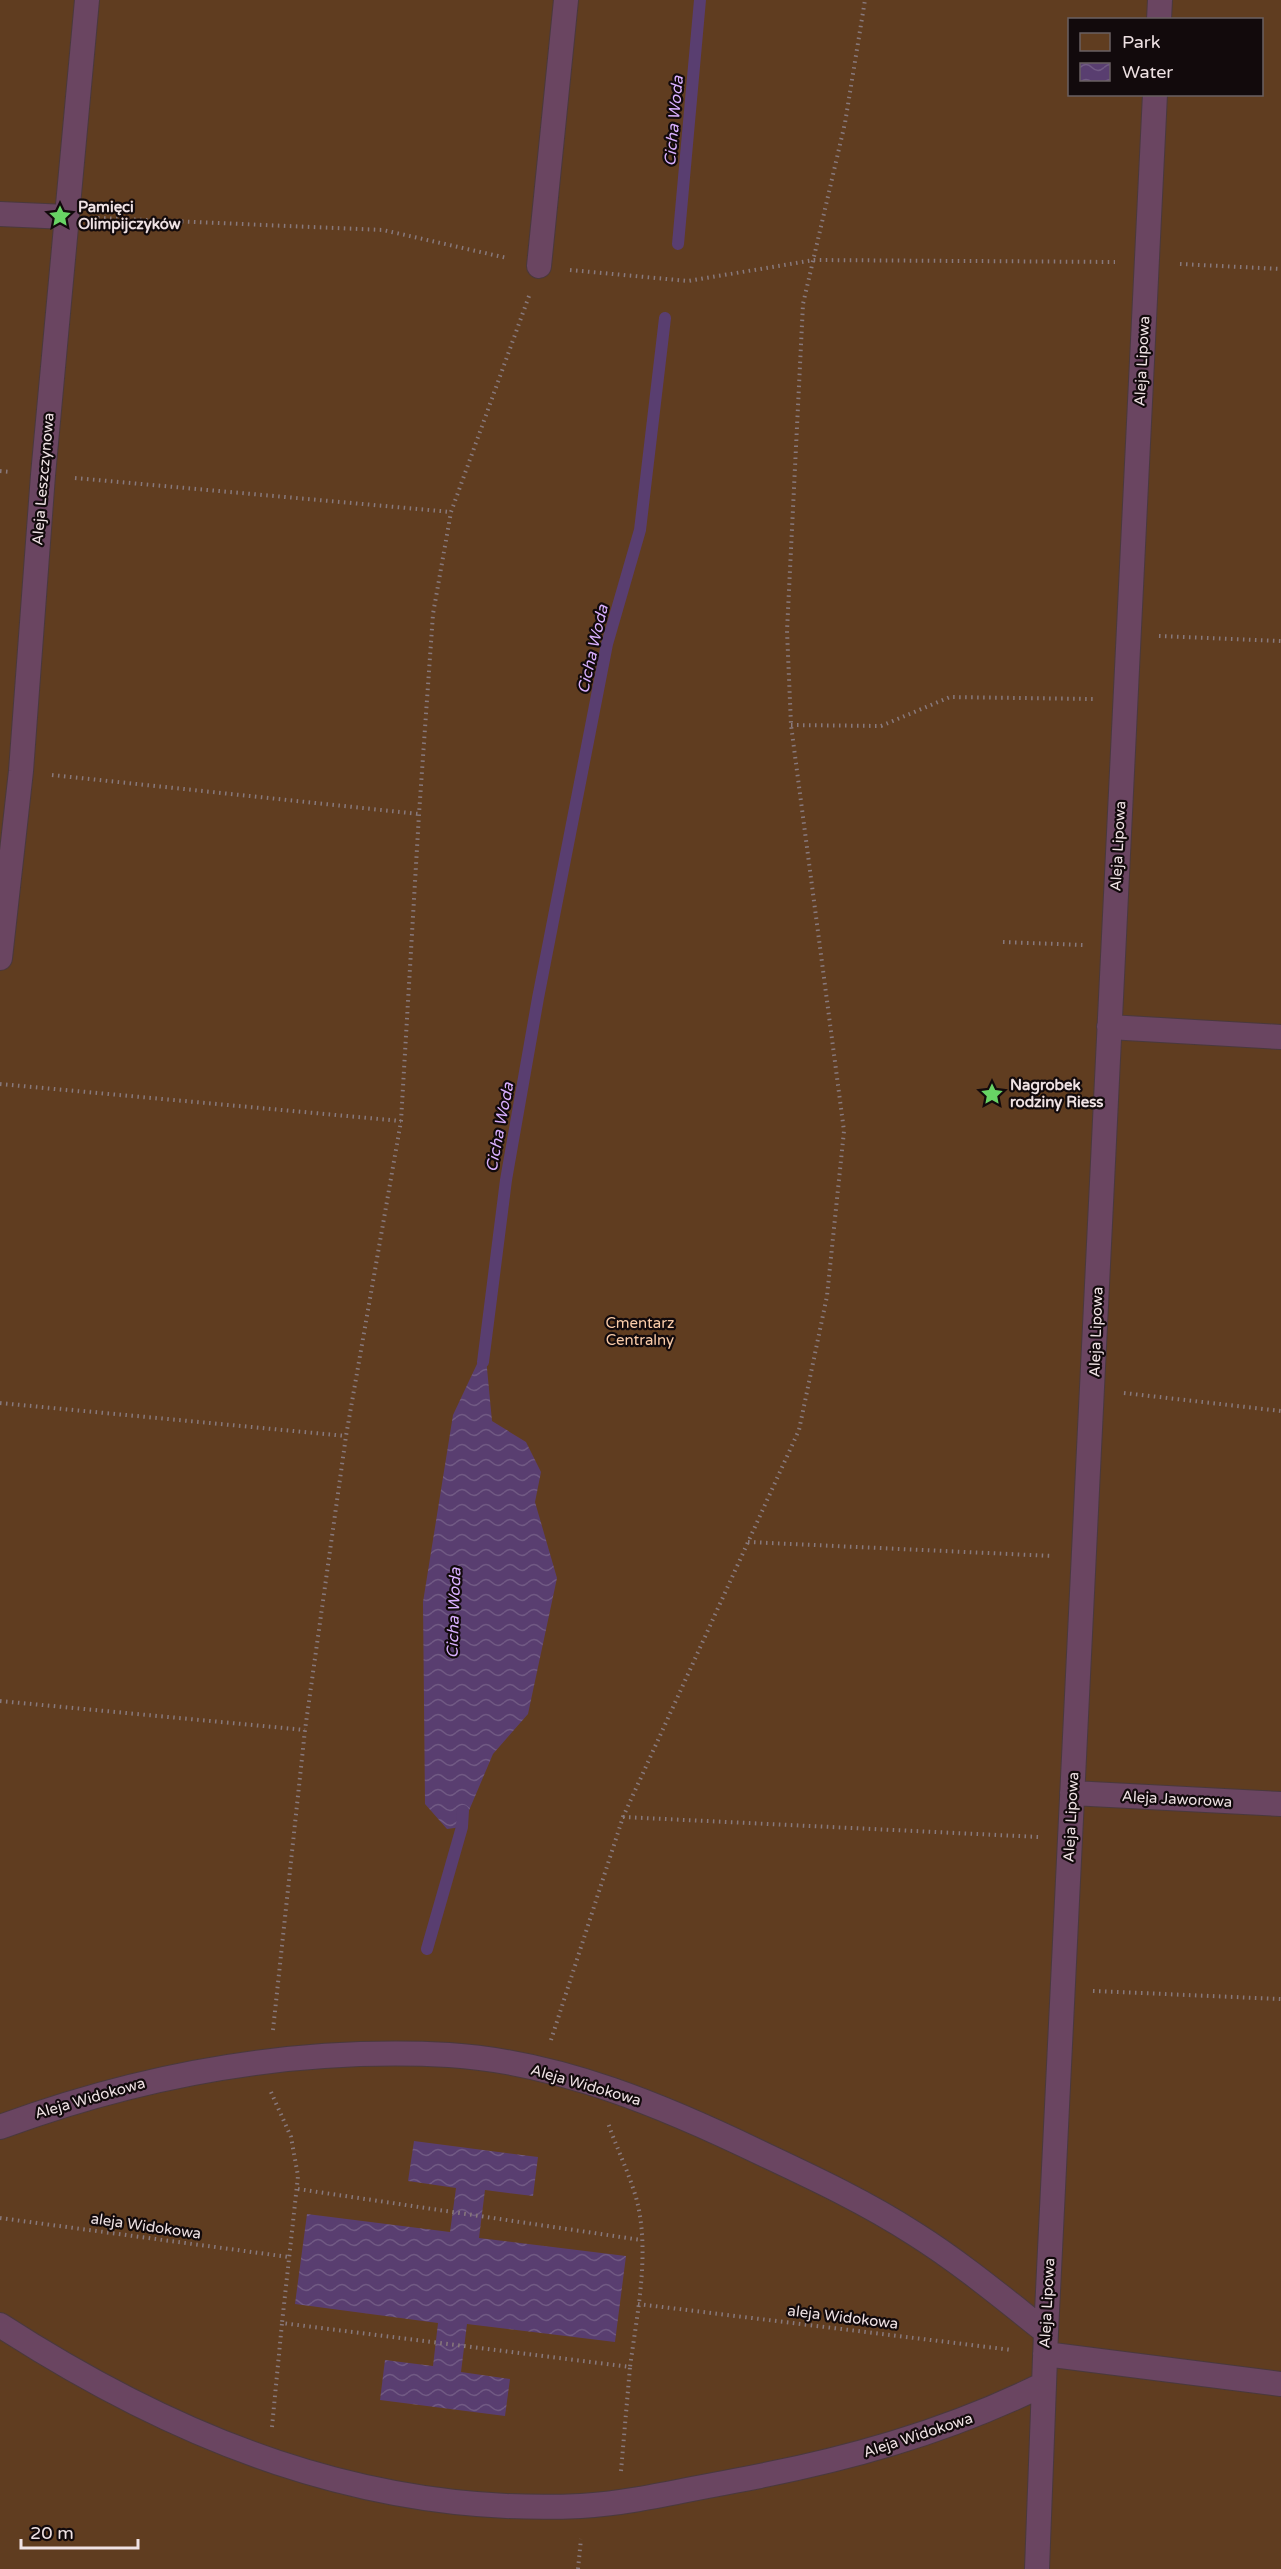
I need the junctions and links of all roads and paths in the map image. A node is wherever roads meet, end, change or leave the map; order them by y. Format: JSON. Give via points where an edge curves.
{"nodes":[{"id":1,"x":87,"y":0,"type":"edge"},
{"id":2,"x":566,"y":0,"type":"edge"},
{"id":3,"x":866,"y":0,"type":"edge"},
{"id":4,"x":1160,"y":0,"type":"edge"},
{"id":5,"x":1159,"y":18,"type":"edge"},
{"id":6,"x":1155,"y":96,"type":"edge"},
{"id":7,"x":0,"y":214,"type":"edge"},
{"id":8,"x":67,"y":217,"type":"junction"},
{"id":9,"x":814,"y":260,"type":"junction"},
{"id":10,"x":1148,"y":262,"type":"junction"},
{"id":11,"x":539,"y":266,"type":"junction"},
{"id":12,"x":1281,"y":269,"type":"edge"},
{"id":13,"x":0,"y":471,"type":"edge"},
{"id":14,"x":43,"y":475,"type":"junction"},
{"id":15,"x":451,"y":512,"type":"junction"},
{"id":16,"x":1128,"y":635,"type":"junction"},
{"id":17,"x":1281,"y":641,"type":"edge"},
{"id":18,"x":1125,"y":699,"type":"junction"},
{"id":19,"x":791,"y":725,"type":"junction"},
{"id":20,"x":21,"y":771,"type":"junction"},
{"id":21,"x":418,"y":814,"type":"junction"},
{"id":22,"x":1003,"y":942,"type":"dead end"},
{"id":23,"x":1113,"y":946,"type":"junction"},
{"id":24,"x":0,"y":958,"type":"edge"},
{"id":25,"x":1109,"y":1027,"type":"junction"},
{"id":26,"x":1281,"y":1037,"type":"edge"},
{"id":27,"x":0,"y":1084,"type":"edge"},
{"id":28,"x":401,"y":1121,"type":"junction"},
{"id":29,"x":1094,"y":1390,"type":"junction"},
{"id":30,"x":0,"y":1403,"type":"edge"},
{"id":31,"x":1281,"y":1411,"type":"edge"},
{"id":32,"x":346,"y":1436,"type":"junction"},
{"id":33,"x":748,"y":1542,"type":"junction"},
{"id":34,"x":1084,"y":1557,"type":"junction"},
{"id":35,"x":0,"y":1701,"type":"edge"},
{"id":36,"x":305,"y":1730,"type":"junction"},
{"id":37,"x":1072,"y":1793,"type":"junction"},
{"id":38,"x":1281,"y":1804,"type":"edge"},
{"id":39,"x":623,"y":1817,"type":"junction"},
{"id":40,"x":1070,"y":1839,"type":"junction"},
{"id":41,"x":1062,"y":1990,"type":"junction"},
{"id":42,"x":1281,"y":1999,"type":"edge"},
{"id":43,"x":264,"y":2062,"type":"junction"},
{"id":44,"x":542,"y":2069,"type":"junction"},
{"id":45,"x":593,"y":2084,"type":"junction"},
{"id":46,"x":0,"y":2127,"type":"edge"},
{"id":47,"x":298,"y":2189,"type":"junction"},
{"id":48,"x":0,"y":2218,"type":"edge"},
{"id":49,"x":641,"y":2240,"type":"junction"},
{"id":50,"x":289,"y":2257,"type":"junction"},
{"id":51,"x":638,"y":2304,"type":"junction"},
{"id":52,"x":282,"y":2323,"type":"junction"},
{"id":53,"x":0,"y":2325,"type":"edge"},
{"id":54,"x":1046,"y":2343,"type":"junction"},
{"id":55,"x":630,"y":2367,"type":"junction"},
{"id":56,"x":1044,"y":2384,"type":"junction"},
{"id":57,"x":1281,"y":2384,"type":"edge"},
{"id":58,"x":269,"y":2461,"type":"junction"},
{"id":59,"x":618,"y":2500,"type":"junction"},
{"id":60,"x":1037,"y":2569,"type":"edge"}],
"edges":[{"from":1,"to":8,"type":"street","name":"Aleja Leszczynowa"},
{"from":2,"to":11,"type":"street"},
{"from":3,"to":9,"type":"path","via":[[845,123]]},
{"from":4,"to":5,"type":"street"},
{"from":6,"to":10,"type":"street","name":"Aleja Lipowa"},
{"from":7,"to":8,"type":"street"},
{"from":8,"to":11,"type":"path","via":[[383,230]]},
{"from":8,"to":14,"type":"street","name":"Aleja Leszczynowa"},
{"from":9,"to":10,"type":"path"},
{"from":9,"to":11,"type":"path","via":[[688,281]]},
{"from":9,"to":19,"type":"path","via":[[803,304],[789,584]]},
{"from":10,"to":12,"type":"path"},
{"from":10,"to":16,"type":"street","name":"Aleja Lipowa"},
{"from":11,"to":15,"type":"path"},
{"from":13,"to":14,"type":"path"},
{"from":14,"to":15,"type":"path"},
{"from":14,"to":20,"type":"street","name":"Aleja Leszczynowa"},
{"from":15,"to":21,"type":"path","via":[[434,614]]},
{"from":16,"to":17,"type":"path"},
{"from":16,"to":18,"type":"street","name":"Aleja Lipowa"},
{"from":18,"to":19,"type":"path","via":[[950,697],[881,726]]},
{"from":18,"to":23,"type":"street","name":"Aleja Lipowa"},
{"from":19,"to":33,"type":"path","via":[[844,1131],[827,1296],[799,1430]]},
{"from":20,"to":21,"type":"path"},
{"from":20,"to":24,"type":"street","name":"Aleja Leszczynowa"},
{"from":21,"to":28,"type":"path"},
{"from":22,"to":23,"type":"path"},
{"from":23,"to":25,"type":"street","name":"Aleja Lipowa"},
{"from":25,"to":26,"type":"street"},
{"from":25,"to":29,"type":"street","name":"Aleja Lipowa"},
{"from":27,"to":28,"type":"path"},
{"from":28,"to":32,"type":"path"},
{"from":29,"to":31,"type":"path"},
{"from":29,"to":34,"type":"street","name":"Aleja Lipowa"},
{"from":30,"to":32,"type":"path"},
{"from":32,"to":36,"type":"path"},
{"from":33,"to":34,"type":"path"},
{"from":33,"to":39,"type":"path"},
{"from":34,"to":37,"type":"street","name":"Aleja Lipowa"},
{"from":35,"to":36,"type":"path"},
{"from":36,"to":43,"type":"path"},
{"from":37,"to":38,"type":"street","name":"Aleja Jaworowa"},
{"from":37,"to":40,"type":"street","name":"Aleja Lipowa"},
{"from":39,"to":40,"type":"path"},
{"from":39,"to":44,"type":"path"},
{"from":40,"to":41,"type":"street","name":"Aleja Lipowa"},
{"from":41,"to":42,"type":"path"},
{"from":41,"to":54,"type":"street","name":"Aleja Lipowa"},
{"from":43,"to":44,"type":"street","name":"Aleja Widokowa","via":[[329,2056],[450,2055]]},
{"from":43,"to":46,"type":"street","name":"Aleja Widokowa","via":[[154,2080],[42,2111]]},
{"from":43,"to":47,"type":"path","via":[[291,2137]]},
{"from":44,"to":45,"type":"street","name":"Aleja Widokowa"},
{"from":45,"to":49,"type":"path","via":[[637,2200]]},
{"from":45,"to":54,"type":"street","name":"Aleja Widokowa","via":[[721,2133],[881,2214],[947,2256]]},
{"from":47,"to":49,"type":"path"},
{"from":47,"to":50,"type":"path"},
{"from":48,"to":50,"type":"path","name":"aleja Widokowa"},
{"from":49,"to":51,"type":"path"},
{"from":50,"to":52,"type":"path"},
{"from":51,"to":54,"type":"path","name":"aleja Widokowa"},
{"from":51,"to":55,"type":"path"},
{"from":52,"to":55,"type":"path"},
{"from":52,"to":58,"type":"path"},
{"from":53,"to":58,"type":"street","name":"Aleja Widokowa","via":[[112,2391]]},
{"from":54,"to":56,"type":"street","name":"Aleja Lipowa"},
{"from":54,"to":57,"type":"street"},
{"from":55,"to":59,"type":"path"},
{"from":56,"to":59,"type":"street","name":"Aleja Widokowa","via":[[958,2423],[875,2450],[755,2477]]},
{"from":56,"to":60,"type":"street","name":"Aleja Lipowa"},
{"from":58,"to":59,"type":"street","name":"Aleja Widokowa","via":[[365,2488],[433,2500],[539,2507]]}]}
